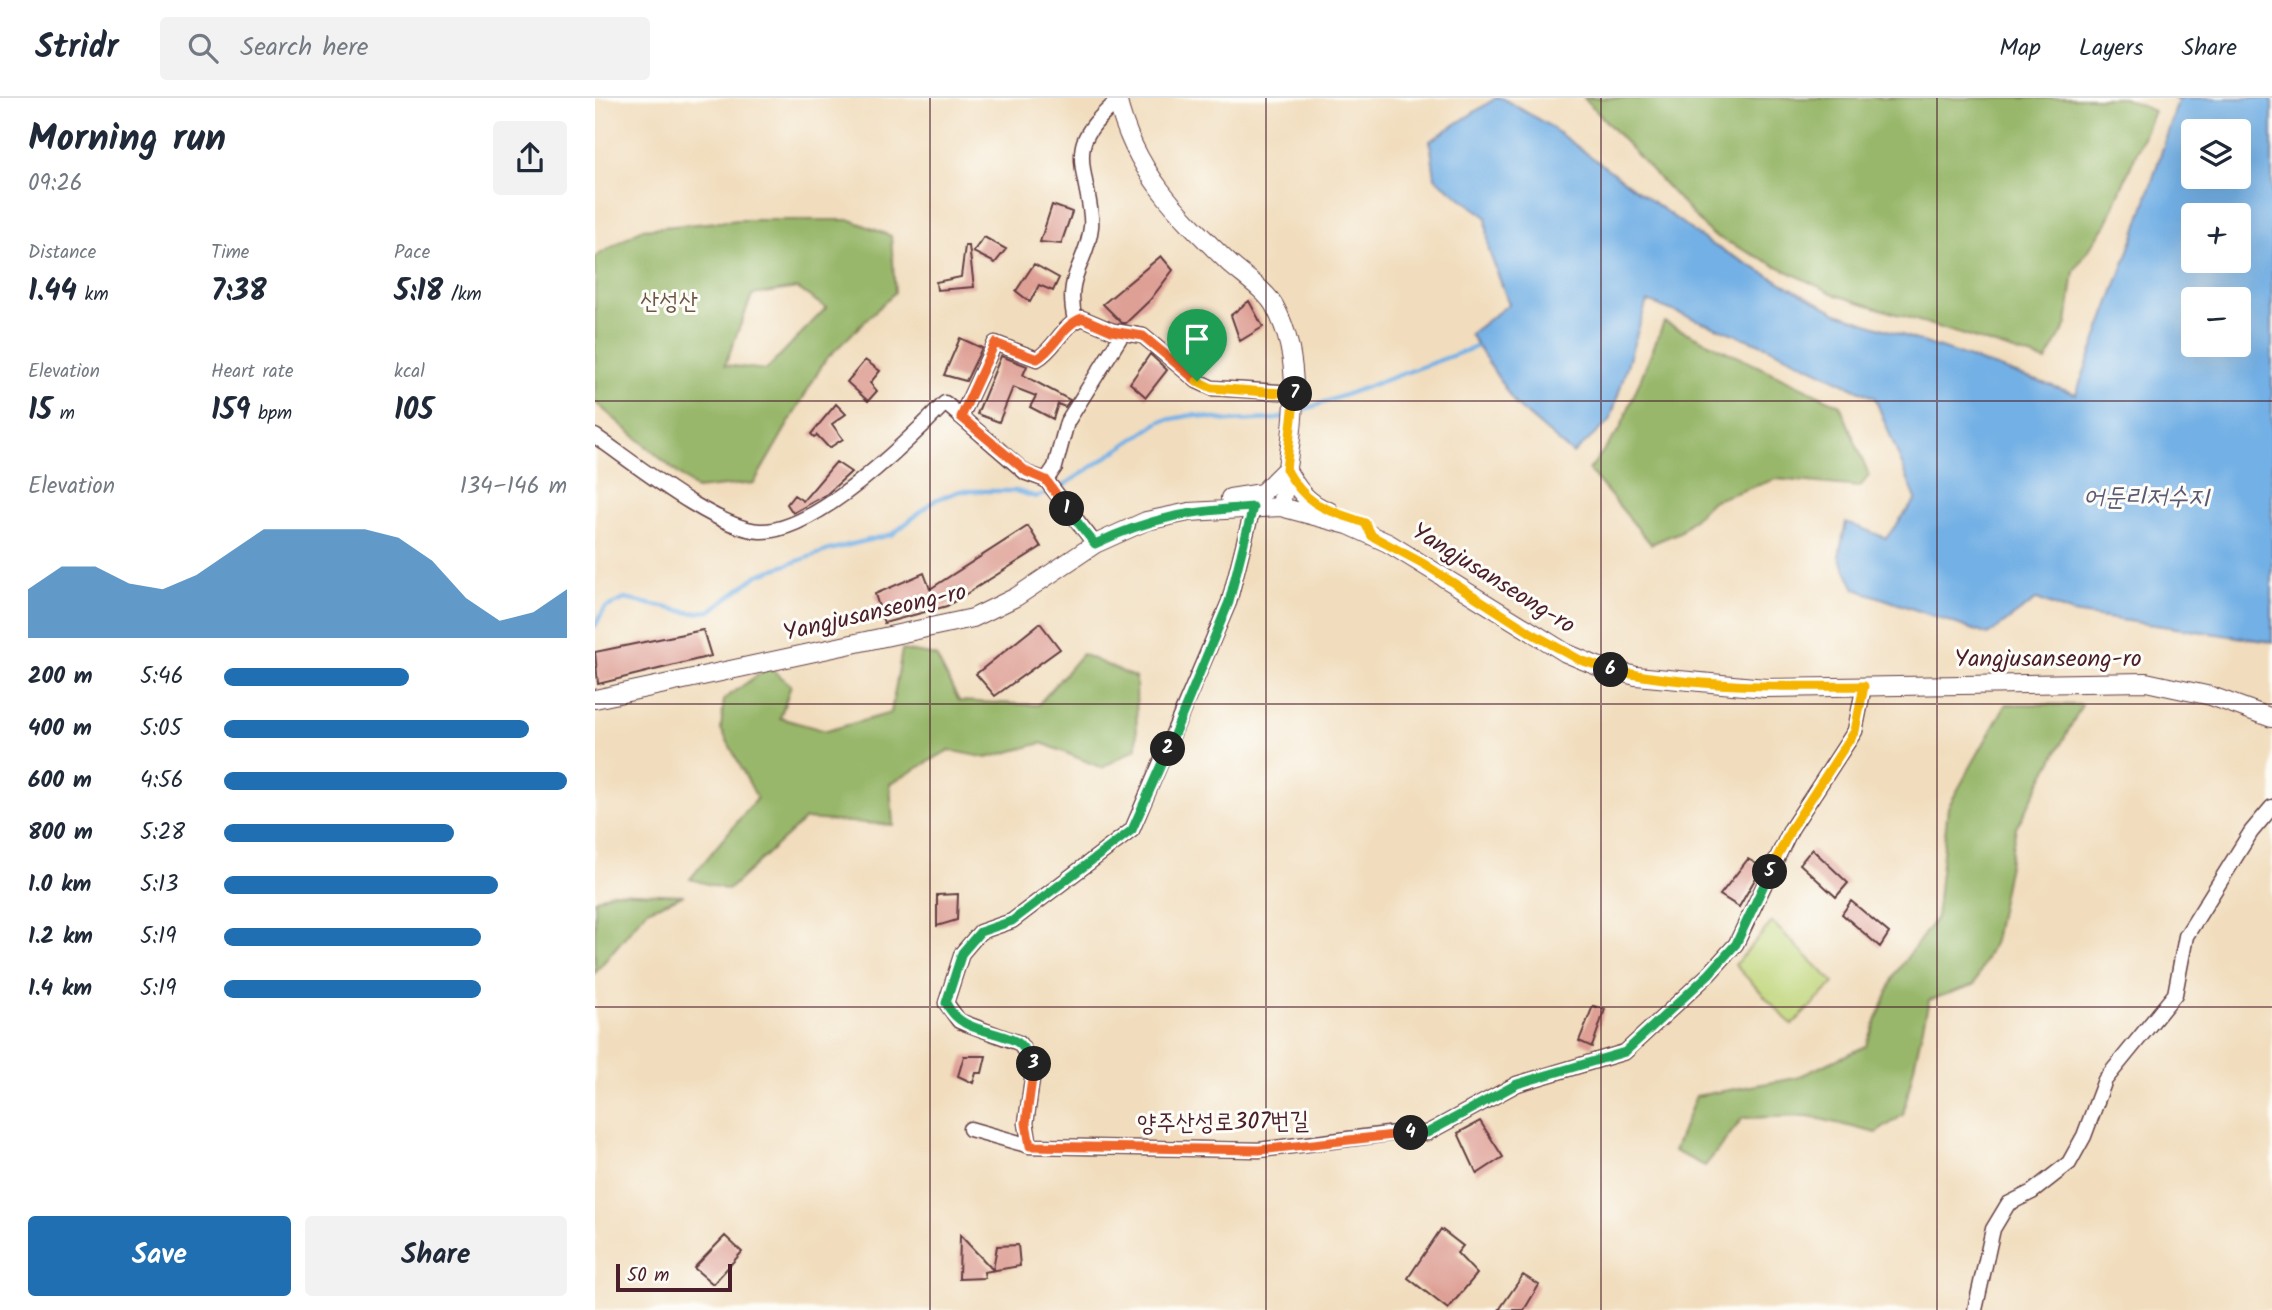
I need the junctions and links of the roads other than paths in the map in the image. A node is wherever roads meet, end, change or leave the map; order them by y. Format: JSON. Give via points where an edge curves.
{"nodes":[{"id":1,"x":1117,"y":99,"type":"edge"},
{"id":2,"x":1075,"y":320,"type":"junction"},
{"id":3,"x":1123,"y":333,"type":"junction"},
{"id":4,"x":1295,"y":397,"type":"junction"},
{"id":5,"x":961,"y":417,"type":"junction"},
{"id":6,"x":595,"y":436,"type":"edge"},
{"id":7,"x":1286,"y":469,"type":"junction"},
{"id":8,"x":1047,"y":482,"type":"junction"},
{"id":9,"x":1253,"y":507,"type":"junction"},
{"id":10,"x":1281,"y":507,"type":"junction"},
{"id":11,"x":1189,"y":512,"type":"junction"},
{"id":12,"x":1372,"y":536,"type":"junction"},
{"id":13,"x":1095,"y":544,"type":"junction"},
{"id":14,"x":1864,"y":686,"type":"junction"},
{"id":15,"x":595,"y":699,"type":"edge"},
{"id":16,"x":2272,"y":718,"type":"edge"},
{"id":17,"x":2272,"y":807,"type":"edge"},
{"id":18,"x":970,"y":1129,"type":"dead end"},
{"id":19,"x":1030,"y":1146,"type":"junction"},
{"id":20,"x":1975,"y":1310,"type":"edge"}],
"edges":[{"from":1,"to":2,"type":"street","via":[[1092,126],[1083,145],[1092,226],[1070,300]]},
{"from":1,"to":4,"type":"street","via":[[1142,164],[1174,210],[1275,306],[1288,344]]},
{"from":2,"to":3,"type":"street","via":[[1082,318]]},
{"from":2,"to":5,"type":"street","via":[[1037,359],[995,343]]},
{"from":3,"to":4,"type":"street","via":[[1143,336],[1212,388]]},
{"from":3,"to":8,"type":"street","via":[[1067,422]]},
{"from":4,"to":7,"type":"street"},
{"from":5,"to":6,"type":"street","via":[[945,403],[902,447],[824,508],[807,519],[761,531],[740,527],[695,504]]},
{"from":5,"to":8,"type":"street","via":[[1027,472]]},
{"from":7,"to":10,"type":"street"},
{"from":7,"to":11,"type":"street","via":[[1262,493],[1200,504]]},
{"from":7,"to":12,"type":"street","via":[[1306,498],[1319,508],[1365,523]]},
{"from":8,"to":13,"type":"street"},
{"from":9,"to":10,"type":"street","name":"Yangjusanseong-ro"},
{"from":9,"to":11,"type":"street","name":"Yangjusanseong-ro"},
{"from":9,"to":19,"type":"street","via":[[1229,602],[1132,830],[1012,921],[980,932],[962,953],[946,1003],[959,1021],[1019,1043],[1034,1065],[1026,1123]]},
{"from":10,"to":12,"type":"street","name":"Yangjusanseong-ro"},
{"from":11,"to":13,"type":"street","name":"Yangjusanseong-ro","via":[[1146,521]]},
{"from":12,"to":14,"type":"street","name":"Yangjusanseong-ro","via":[[1533,634],[1597,666],[1658,679],[1765,688]]},
{"from":13,"to":15,"type":"street","name":"Yangjusanseong-ro","via":[[1016,597],[973,618]]},
{"from":14,"to":16,"type":"street","name":"Yangjusanseong-ro","via":[[2146,682],[2211,696]]},
{"from":14,"to":19,"type":"street","name":"양주산성로307번길","via":[[1855,731],[1791,829],[1736,944],[1625,1052],[1517,1084],[1427,1133],[1259,1150]]},
{"from":17,"to":20,"type":"street","via":[[2251,832],[2186,936],[2175,994],[2105,1080],[2069,1163],[2008,1204],[1993,1229]]},
{"from":18,"to":19,"type":"street","name":"양주산성로307번길"}]}
